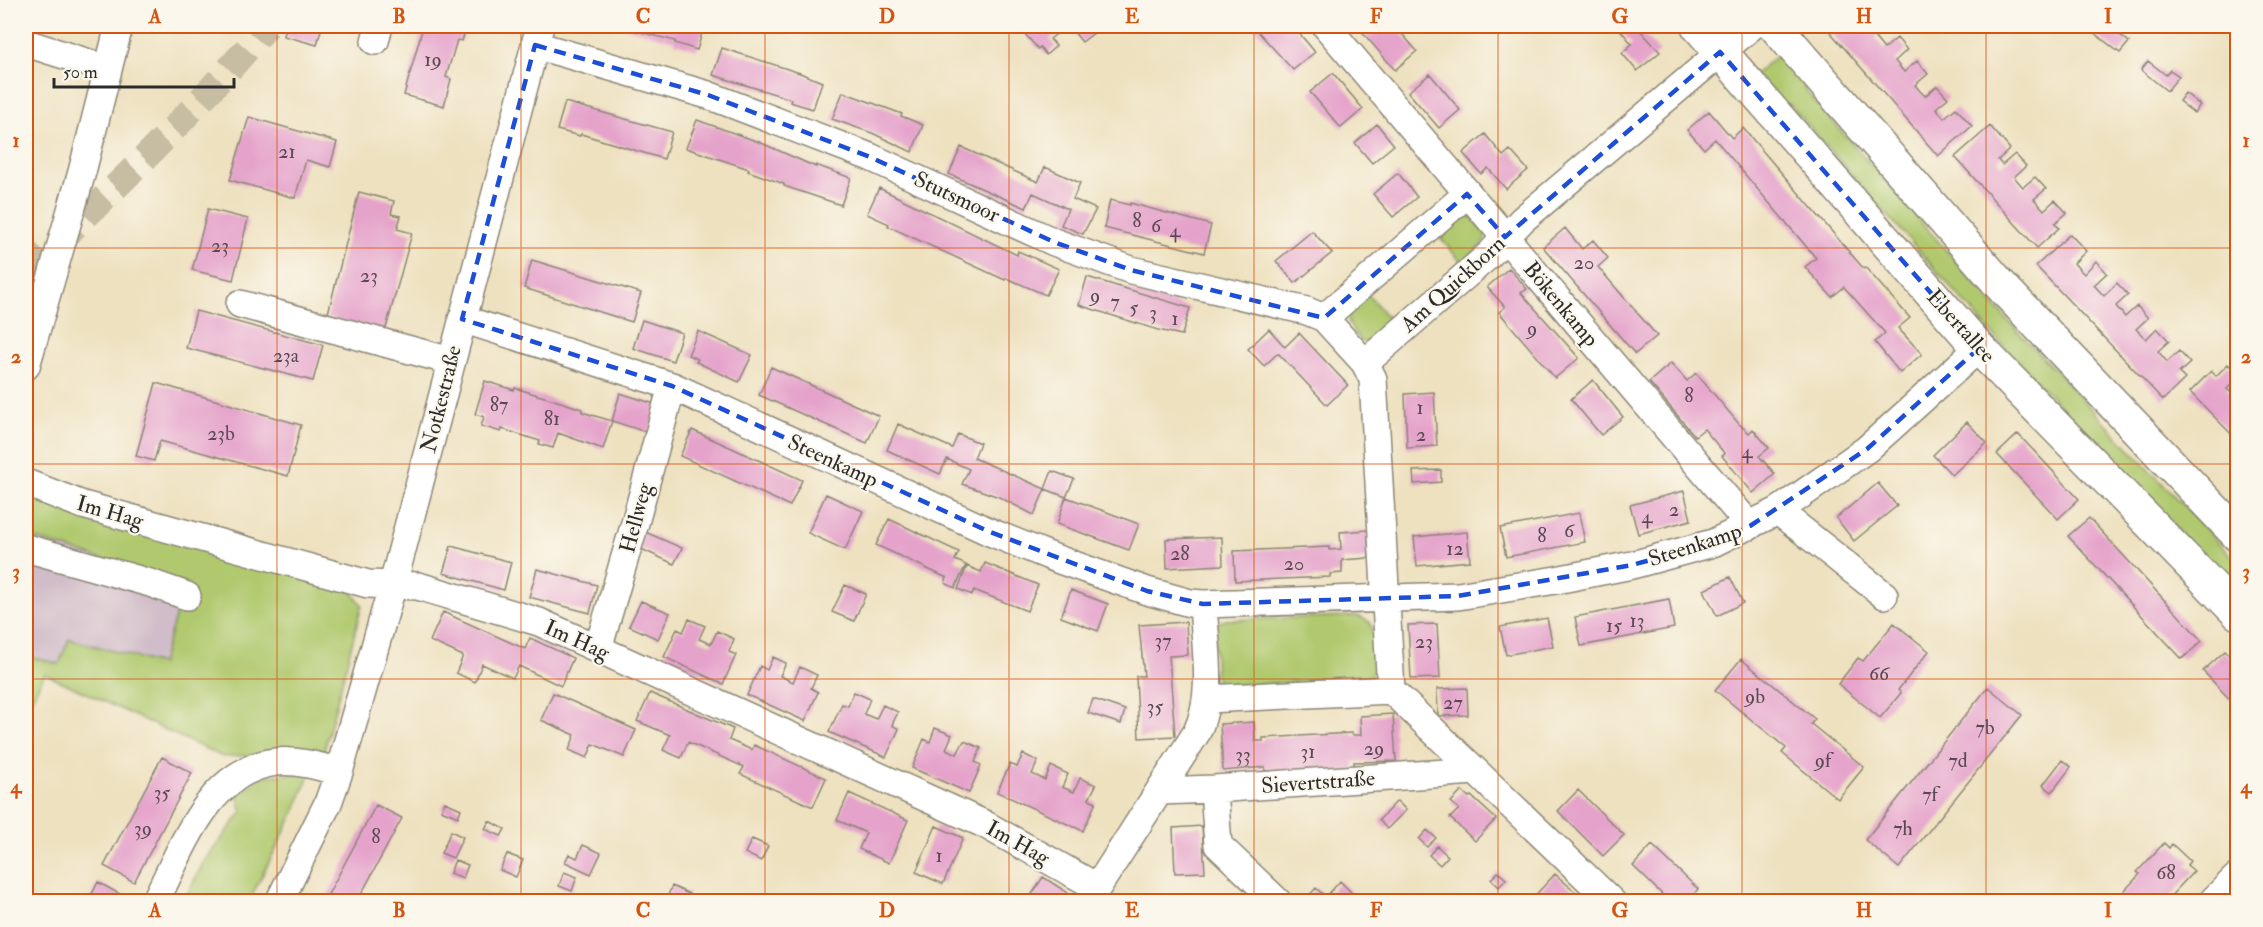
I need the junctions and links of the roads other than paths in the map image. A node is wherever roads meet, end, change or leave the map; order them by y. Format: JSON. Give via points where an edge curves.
{"nodes":[{"id":1,"x":119,"y":26,"type":"edge"},
{"id":2,"x":1326,"y":26,"type":"edge"},
{"id":3,"x":1698,"y":26,"type":"edge"},
{"id":4,"x":1752,"y":26,"type":"edge"},
{"id":5,"x":1775,"y":26,"type":"edge"},
{"id":6,"x":537,"y":35,"type":"edge"},
{"id":7,"x":26,"y":43,"type":"edge"},
{"id":8,"x":1720,"y":52,"type":"junction"},
{"id":9,"x":108,"y":69,"type":"junction"},
{"id":10,"x":1467,"y":194,"type":"junction"},
{"id":11,"x":1505,"y":237,"type":"junction"},
{"id":12,"x":240,"y":304,"type":"dead end"},
{"id":13,"x":1324,"y":318,"type":"junction"},
{"id":14,"x":462,"y":319,"type":"junction"},
{"id":15,"x":1979,"y":348,"type":"junction"},
{"id":16,"x":451,"y":361,"type":"junction"},
{"id":17,"x":1365,"y":363,"type":"junction"},
{"id":18,"x":26,"y":366,"type":"edge"},
{"id":19,"x":672,"y":386,"type":"junction"},
{"id":20,"x":26,"y":483,"type":"edge"},
{"id":21,"x":1778,"y":511,"type":"junction"},
{"id":22,"x":1750,"y":526,"type":"junction"},
{"id":23,"x":2238,"y":535,"type":"edge"},
{"id":24,"x":26,"y":548,"type":"edge"},
{"id":25,"x":393,"y":584,"type":"junction"},
{"id":26,"x":1884,"y":595,"type":"dead end"},
{"id":27,"x":187,"y":596,"type":"dead end"},
{"id":28,"x":1387,"y":598,"type":"junction"},
{"id":29,"x":1203,"y":604,"type":"junction"},
{"id":30,"x":2238,"y":613,"type":"edge"},
{"id":31,"x":598,"y":649,"type":"junction"},
{"id":32,"x":1391,"y":690,"type":"junction"},
{"id":33,"x":1207,"y":699,"type":"junction"},
{"id":34,"x":1475,"y":771,"type":"junction"},
{"id":35,"x":339,"y":772,"type":"junction"},
{"id":36,"x":1214,"y":789,"type":"junction"},
{"id":37,"x":1160,"y":791,"type":"junction"},
{"id":38,"x":2238,"y":880,"type":"edge"},
{"id":39,"x":1093,"y":894,"type":"edge"},
{"id":40,"x":155,"y":902,"type":"edge"},
{"id":41,"x":279,"y":902,"type":"edge"},
{"id":42,"x":1278,"y":902,"type":"edge"},
{"id":43,"x":1612,"y":902,"type":"edge"},
{"id":44,"x":2216,"y":902,"type":"edge"}],
"edges":[{"from":1,"to":9,"type":"street"},
{"from":2,"to":10,"type":"street","name":"Bökenkamp"},
{"from":3,"to":8,"type":"main road","name":"Ebertallee"},
{"from":4,"to":8,"type":"street","name":"Am Quickborn"},
{"from":5,"to":23,"type":"main road","via":[[2003,288]]},
{"from":6,"to":13,"type":"street","name":"Stutsmoor","via":[[870,157],[1054,242],[1131,270]]},
{"from":6,"to":14,"type":"street","name":"Notkestraße"},
{"from":7,"to":9,"type":"street"},
{"from":8,"to":11,"type":"street","name":"Am Quickborn"},
{"from":8,"to":15,"type":"main road","name":"Ebertallee"},
{"from":9,"to":18,"type":"street"},
{"from":10,"to":11,"type":"street","name":"Bökenkamp"},
{"from":10,"to":13,"type":"street"},
{"from":11,"to":17,"type":"street","name":"Am Quickborn"},
{"from":11,"to":22,"type":"street","name":"Bökenkamp"},
{"from":12,"to":16,"type":"street"},
{"from":13,"to":17,"type":"street","name":"Stutsmoor"},
{"from":14,"to":16,"type":"street","name":"Notkestraße"},
{"from":14,"to":19,"type":"street","name":"Steenkamp"},
{"from":15,"to":21,"type":"street","name":"Steenkamp","via":[[1867,449]]},
{"from":15,"to":30,"type":"main road","name":"Ebertallee"},
{"from":16,"to":25,"type":"street","name":"Notkestraße"},
{"from":17,"to":28,"type":"street","via":[[1373,379]]},
{"from":19,"to":29,"type":"street","name":"Steenkamp","via":[[1057,560],[1147,591]]},
{"from":19,"to":31,"type":"street","name":"Hellweg"},
{"from":20,"to":25,"type":"street","name":"Im Hag","via":[[94,508],[368,584]]},
{"from":21,"to":22,"type":"street","name":"Steenkamp"},
{"from":21,"to":26,"type":"street"},
{"from":22,"to":28,"type":"street","name":"Steenkamp","via":[[1713,543],[1632,565],[1458,596]]},
{"from":24,"to":27,"type":"street"},
{"from":25,"to":31,"type":"street","name":"Im Hag","via":[[417,586],[538,622]]},
{"from":25,"to":35,"type":"street","name":"Notkestraße"},
{"from":28,"to":29,"type":"street","name":"Steenkamp"},
{"from":28,"to":32,"type":"street"},
{"from":29,"to":33,"type":"street"},
{"from":31,"to":39,"type":"street","name":"Im Hag","via":[[984,824]]},
{"from":32,"to":33,"type":"street"},
{"from":32,"to":34,"type":"street"},
{"from":33,"to":37,"type":"street","via":[[1197,732]]},
{"from":34,"to":36,"type":"street","name":"Sievertstraße"},
{"from":34,"to":43,"type":"street"},
{"from":35,"to":40,"type":"street","via":[[276,762],[253,768],[228,782],[205,806]]},
{"from":35,"to":41,"type":"street","name":"Notkestraße","via":[[328,803]]},
{"from":36,"to":37,"type":"street","name":"Sievertstraße"},
{"from":36,"to":42,"type":"street","via":[[1218,845]]},
{"from":37,"to":39,"type":"street"},
{"from":38,"to":44,"type":"main road"}]}
